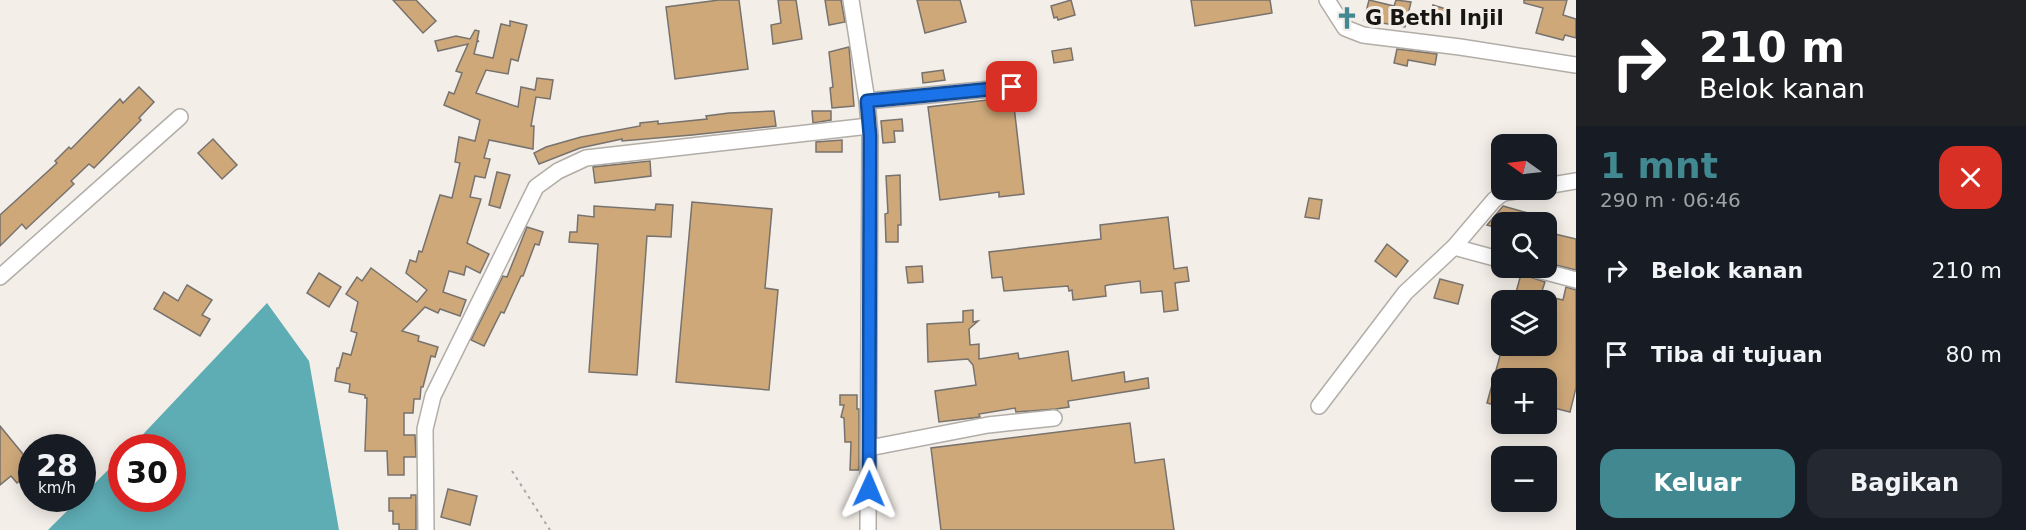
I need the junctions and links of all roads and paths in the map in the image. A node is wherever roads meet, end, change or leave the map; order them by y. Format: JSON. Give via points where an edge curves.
{"nodes":[{"id":1,"x":851,"y":0,"type":"edge"},
{"id":2,"x":1327,"y":0,"type":"edge"},
{"id":3,"x":1576,"y":65,"type":"edge"},
{"id":4,"x":1012,"y":87,"type":"dead end"},
{"id":5,"x":867,"y":101,"type":"junction"},
{"id":6,"x":180,"y":117,"type":"dead end"},
{"id":7,"x":869,"y":126,"type":"junction"},
{"id":8,"x":1576,"y":181,"type":"edge"},
{"id":9,"x":1557,"y":184,"type":"edge"},
{"id":10,"x":1494,"y":200,"type":"edge"},
{"id":11,"x":1454,"y":247,"type":"junction"},
{"id":12,"x":1491,"y":257,"type":"edge"},
{"id":13,"x":1557,"y":275,"type":"edge"},
{"id":14,"x":0,"y":277,"type":"edge"},
{"id":15,"x":1576,"y":280,"type":"edge"},
{"id":16,"x":1319,"y":406,"type":"dead end"},
{"id":17,"x":1054,"y":418,"type":"dead end"},
{"id":18,"x":869,"y":448,"type":"junction"},
{"id":19,"x":512,"y":471,"type":"dead end"},
{"id":20,"x":426,"y":530,"type":"edge"},
{"id":21,"x":550,"y":530,"type":"edge"},
{"id":22,"x":868,"y":530,"type":"edge"}],
"edges":[{"from":1,"to":5,"type":"street"},
{"from":2,"to":3,"type":"street","via":[[1345,28],[1363,35]]},
{"from":4,"to":5,"type":"street"},
{"from":5,"to":7,"type":"street"},
{"from":6,"to":14,"type":"street"},
{"from":7,"to":18,"type":"street"},
{"from":7,"to":20,"type":"street","via":[[586,158],[536,187],[433,396],[425,429]]},
{"from":8,"to":9,"type":"street"},
{"from":10,"to":11,"type":"street"},
{"from":11,"to":12,"type":"street"},
{"from":11,"to":16,"type":"street","via":[[1405,293]]},
{"from":13,"to":15,"type":"street"},
{"from":17,"to":18,"type":"street","via":[[988,425]]},
{"from":18,"to":22,"type":"street"},
{"from":19,"to":21,"type":"path"}]}
